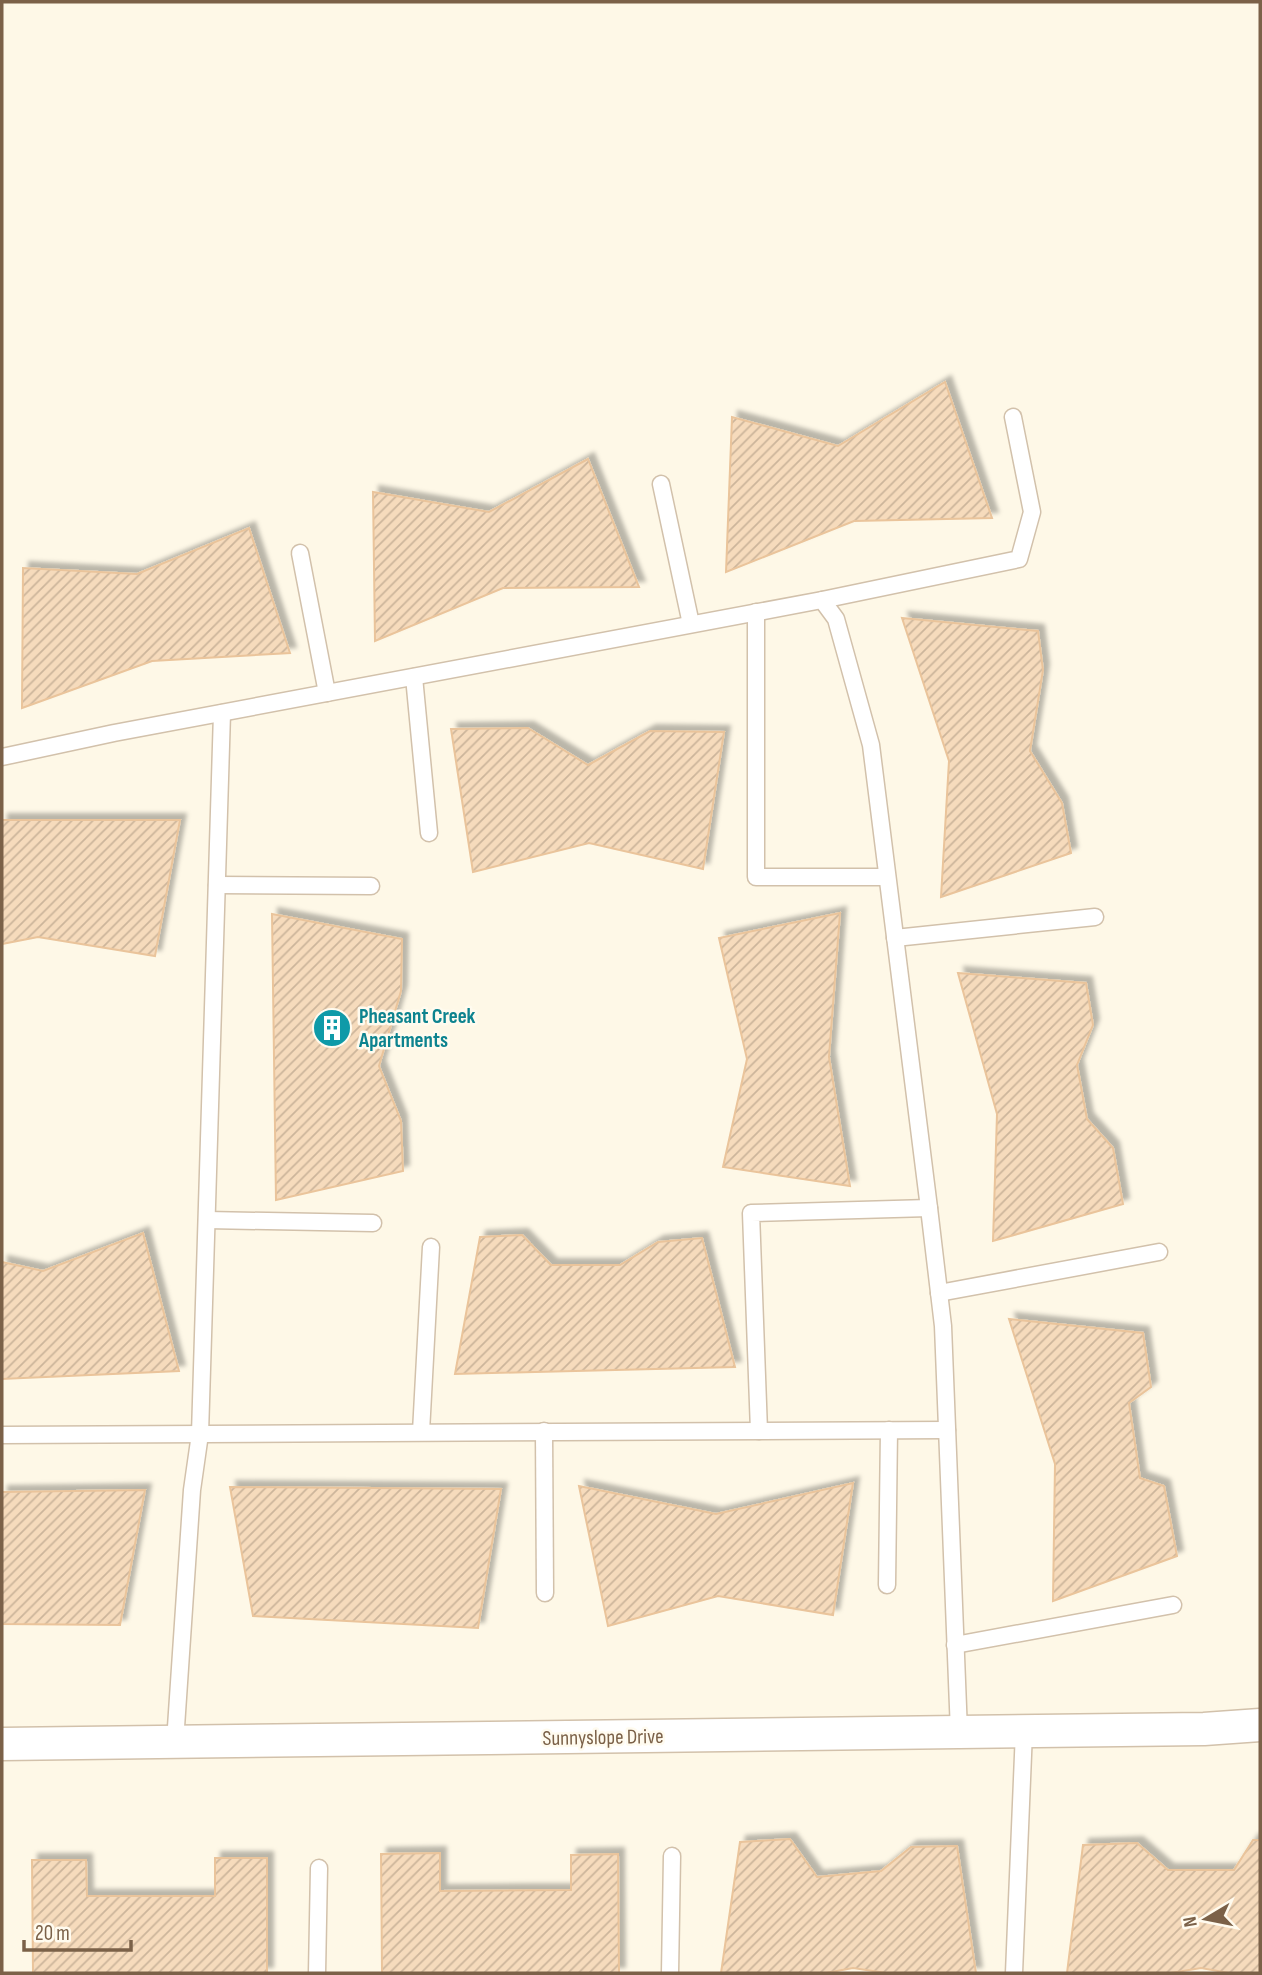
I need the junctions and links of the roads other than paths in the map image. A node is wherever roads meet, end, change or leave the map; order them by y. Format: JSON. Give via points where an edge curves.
{"nodes":[{"id":1,"x":1013,"y":417,"type":"dead end"},
{"id":2,"x":661,"y":484,"type":"dead end"},
{"id":3,"x":300,"y":553,"type":"dead end"},
{"id":4,"x":822,"y":600,"type":"junction"},
{"id":5,"x":756,"y":612,"type":"junction"},
{"id":6,"x":691,"y":624,"type":"junction"},
{"id":7,"x":414,"y":677,"type":"junction"},
{"id":8,"x":327,"y":693,"type":"junction"},
{"id":9,"x":222,"y":713,"type":"junction"},
{"id":10,"x":2,"y":757,"type":"edge"},
{"id":11,"x":429,"y":833,"type":"dead end"},
{"id":12,"x":887,"y":877,"type":"junction"},
{"id":13,"x":217,"y":885,"type":"junction"},
{"id":14,"x":371,"y":886,"type":"dead end"},
{"id":15,"x":1095,"y":917,"type":"dead end"},
{"id":16,"x":895,"y":938,"type":"junction"},
{"id":17,"x":929,"y":1209,"type":"junction"},
{"id":18,"x":207,"y":1220,"type":"junction"},
{"id":19,"x":373,"y":1223,"type":"dead end"},
{"id":20,"x":431,"y":1247,"type":"dead end"},
{"id":21,"x":1159,"y":1252,"type":"dead end"},
{"id":22,"x":939,"y":1293,"type":"junction"},
{"id":23,"x":889,"y":1430,"type":"junction"},
{"id":24,"x":947,"y":1430,"type":"junction"},
{"id":25,"x":760,"y":1431,"type":"junction"},
{"id":26,"x":421,"y":1432,"type":"junction"},
{"id":27,"x":544,"y":1432,"type":"junction"},
{"id":28,"x":200,"y":1434,"type":"junction"},
{"id":29,"x":2,"y":1435,"type":"edge"},
{"id":30,"x":887,"y":1585,"type":"dead end"},
{"id":31,"x":545,"y":1593,"type":"dead end"},
{"id":32,"x":1173,"y":1605,"type":"dead end"},
{"id":33,"x":955,"y":1645,"type":"junction"},
{"id":34,"x":1260,"y":1725,"type":"edge"},
{"id":35,"x":1024,"y":1731,"type":"junction"},
{"id":36,"x":959,"y":1732,"type":"junction"},
{"id":37,"x":175,"y":1742,"type":"junction"},
{"id":38,"x":2,"y":1744,"type":"edge"},
{"id":39,"x":673,"y":1856,"type":"dead end"},
{"id":40,"x":319,"y":1868,"type":"dead end"},
{"id":41,"x":317,"y":1973,"type":"edge"},
{"id":42,"x":670,"y":1973,"type":"edge"},
{"id":43,"x":1014,"y":1973,"type":"edge"}],
"edges":[{"from":1,"to":4,"type":"lane","via":[[1032,512],[1018,559]]},
{"from":2,"to":6,"type":"lane"},
{"from":3,"to":8,"type":"lane"},
{"from":4,"to":5,"type":"lane"},
{"from":4,"to":12,"type":"lane","via":[[836,619],[871,746]]},
{"from":5,"to":6,"type":"lane"},
{"from":5,"to":12,"type":"lane","via":[[757,877]]},
{"from":6,"to":7,"type":"lane"},
{"from":7,"to":8,"type":"lane"},
{"from":7,"to":11,"type":"lane"},
{"from":8,"to":9,"type":"lane"},
{"from":9,"to":10,"type":"lane"},
{"from":9,"to":13,"type":"lane"},
{"from":12,"to":16,"type":"lane"},
{"from":13,"to":14,"type":"lane"},
{"from":13,"to":18,"type":"lane"},
{"from":15,"to":16,"type":"lane"},
{"from":16,"to":17,"type":"lane"},
{"from":17,"to":22,"type":"lane"},
{"from":17,"to":25,"type":"lane","via":[[751,1213]]},
{"from":18,"to":19,"type":"lane"},
{"from":18,"to":28,"type":"lane"},
{"from":20,"to":26,"type":"lane"},
{"from":21,"to":22,"type":"lane"},
{"from":22,"to":24,"type":"lane"},
{"from":23,"to":24,"type":"lane"},
{"from":23,"to":25,"type":"lane"},
{"from":23,"to":30,"type":"lane"},
{"from":24,"to":33,"type":"lane"},
{"from":25,"to":27,"type":"lane"},
{"from":26,"to":27,"type":"lane"},
{"from":26,"to":28,"type":"lane"},
{"from":27,"to":31,"type":"lane"},
{"from":28,"to":29,"type":"lane"},
{"from":28,"to":37,"type":"lane"},
{"from":32,"to":33,"type":"lane"},
{"from":33,"to":36,"type":"lane"},
{"from":34,"to":35,"type":"street","name":"Sunnyslope Drive"},
{"from":35,"to":36,"type":"street","name":"Sunnyslope Drive"},
{"from":35,"to":43,"type":"lane"},
{"from":36,"to":37,"type":"street","name":"Sunnyslope Drive"},
{"from":37,"to":38,"type":"street","name":"Sunnyslope Drive"},
{"from":39,"to":42,"type":"lane"},
{"from":40,"to":41,"type":"lane"}]}
